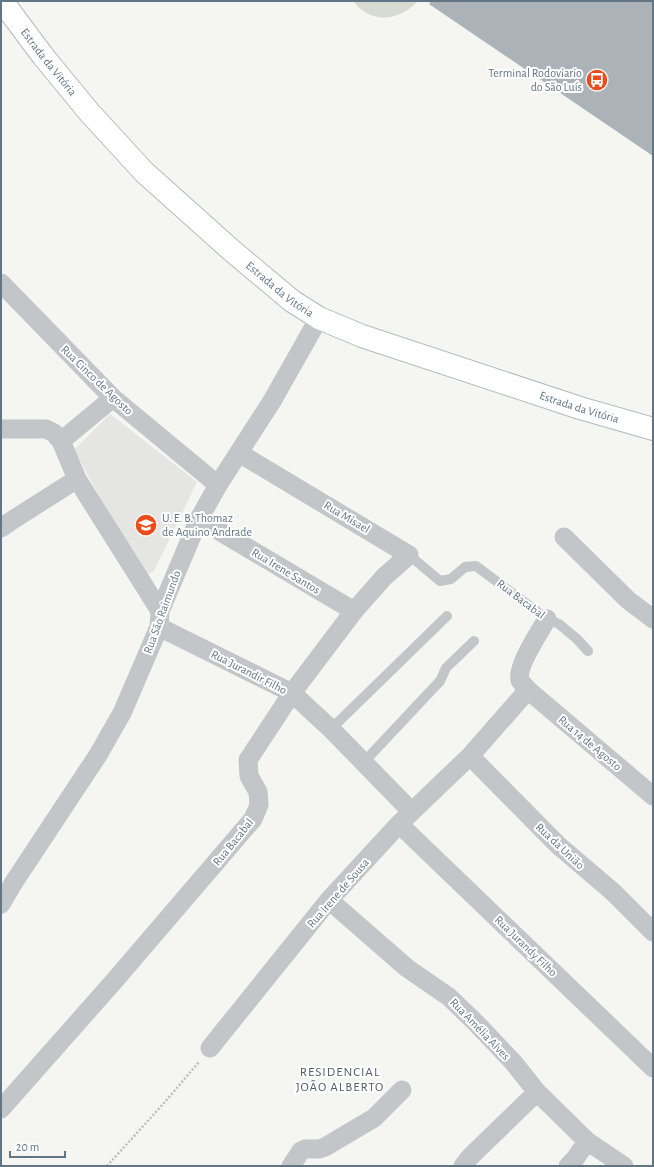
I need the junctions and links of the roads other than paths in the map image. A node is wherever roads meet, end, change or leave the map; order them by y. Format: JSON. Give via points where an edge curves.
{"nodes":[{"id":1,"x":2,"y":1,"type":"edge"},
{"id":2,"x":1,"y":283,"type":"edge"},
{"id":3,"x":320,"y":318,"type":"junction"},
{"id":4,"x":113,"y":398,"type":"junction"},
{"id":5,"x":1,"y":429,"type":"edge"},
{"id":6,"x":653,"y":429,"type":"edge"},
{"id":7,"x":61,"y":441,"type":"junction"},
{"id":8,"x":239,"y":453,"type":"junction"},
{"id":9,"x":77,"y":479,"type":"junction"},
{"id":10,"x":218,"y":485,"type":"junction"},
{"id":11,"x":199,"y":519,"type":"junction"},
{"id":12,"x":1,"y":528,"type":"edge"},
{"id":13,"x":564,"y":537,"type":"dead end"},
{"id":14,"x":409,"y":555,"type":"junction"},
{"id":15,"x":451,"y":579,"type":"joint"},
{"id":16,"x":354,"y":611,"type":"junction"},
{"id":17,"x":447,"y":616,"type":"dead end"},
{"id":18,"x":159,"y":619,"type":"junction"},
{"id":19,"x":546,"y":619,"type":"junction"},
{"id":20,"x":653,"y":619,"type":"edge"},
{"id":21,"x":474,"y":640,"type":"dead end"},
{"id":22,"x":588,"y":651,"type":"dead end"},
{"id":23,"x":528,"y":690,"type":"junction"},
{"id":24,"x":292,"y":693,"type":"junction"},
{"id":25,"x":331,"y":729,"type":"junction"},
{"id":26,"x":470,"y":756,"type":"junction"},
{"id":27,"x":364,"y":762,"type":"junction"},
{"id":28,"x":653,"y":796,"type":"edge"},
{"id":29,"x":406,"y":818,"type":"junction"},
{"id":30,"x":330,"y":900,"type":"junction"},
{"id":31,"x":1,"y":904,"type":"edge"},
{"id":32,"x":653,"y":932,"type":"edge"},
{"id":33,"x":210,"y":1048,"type":"road end"},
{"id":34,"x":651,"y":1062,"type":"edge"},
{"id":35,"x":402,"y":1090,"type":"dead end"},
{"id":36,"x":537,"y":1092,"type":"junction"},
{"id":37,"x":1,"y":1109,"type":"edge"},
{"id":38,"x":587,"y":1141,"type":"junction"},
{"id":39,"x":291,"y":1166,"type":"edge"},
{"id":40,"x":463,"y":1166,"type":"edge"},
{"id":41,"x":568,"y":1166,"type":"edge"},
{"id":42,"x":624,"y":1166,"type":"edge"}],
"edges":[{"from":1,"to":3,"type":"street","name":"Estrada da Vitória","via":[[89,112],[144,172],[292,301]]},
{"from":2,"to":4,"type":"street","name":"Rua Cinco de Agosto"},
{"from":3,"to":6,"type":"street","name":"Estrada da Vitória","via":[[377,341],[580,408]]},
{"from":3,"to":8,"type":"street","name":"Rua São Raimundo"},
{"from":4,"to":7,"type":"street"},
{"from":4,"to":10,"type":"street","name":"Rua Cinco de Agosto"},
{"from":5,"to":7,"type":"street","via":[[46,429]]},
{"from":7,"to":9,"type":"street"},
{"from":8,"to":10,"type":"street","name":"Rua São Raimundo"},
{"from":8,"to":14,"type":"street","name":"Rua Misael"},
{"from":9,"to":12,"type":"street"},
{"from":9,"to":18,"type":"street"},
{"from":10,"to":11,"type":"street","name":"Rua São Raimundo"},
{"from":11,"to":16,"type":"street","name":"Rua Irene Santos"},
{"from":11,"to":18,"type":"street","name":"Rua São Raimundo"},
{"from":13,"to":20,"type":"street","via":[[628,600]]},
{"from":14,"to":15,"type":"lane","name":"Rua Misael","via":[[440,581]]},
{"from":14,"to":16,"type":"street","name":"Rua Bacabal","via":[[384,577]]},
{"from":15,"to":19,"type":"lane","name":"Rua Bacabal","via":[[465,567],[476,566]]},
{"from":16,"to":24,"type":"street","name":"Rua Bacabal"},
{"from":17,"to":25,"type":"lane"},
{"from":18,"to":24,"type":"street","name":"Rua Jurandir Filho"},
{"from":18,"to":31,"type":"street","name":"Rua São Raimundo","via":[[122,713],[98,755]]},
{"from":19,"to":22,"type":"lane","name":"Rua Bacabal","via":[[559,624]]},
{"from":19,"to":23,"type":"street","via":[[521,668],[520,680]]},
{"from":21,"to":27,"type":"lane","via":[[446,668],[440,681]]},
{"from":23,"to":26,"type":"street","name":"Rua Irene de Sousa"},
{"from":23,"to":28,"type":"street","name":"Rua 14 de Agosto"},
{"from":24,"to":25,"type":"street","name":"Rua Jurandir Filho"},
{"from":24,"to":37,"type":"street","name":"Rua Bacabal","via":[[248,760],[250,776],[258,792],[259,805],[253,819]]},
{"from":25,"to":27,"type":"street"},
{"from":26,"to":29,"type":"street","name":"Rua Irene de Sousa"},
{"from":26,"to":32,"type":"street","name":"Rua da União","via":[[558,845],[613,892]]},
{"from":27,"to":29,"type":"street"},
{"from":29,"to":30,"type":"street","name":"Rua Irene de Sousa"},
{"from":29,"to":34,"type":"street","name":"Rua Jurandy Filho"},
{"from":30,"to":33,"type":"street","name":"Rua Irene de Sousa"},
{"from":30,"to":36,"type":"street","name":"Rua Amélia Alves","via":[[407,968],[449,997],[513,1062]]},
{"from":35,"to":39,"type":"street","via":[[374,1118],[325,1147],[304,1148]]},
{"from":36,"to":38,"type":"street","name":"Rua Amélia Alves"},
{"from":36,"to":40,"type":"street"},
{"from":38,"to":41,"type":"street"},
{"from":38,"to":42,"type":"street","name":"Rua Amélia Alves"}]}
